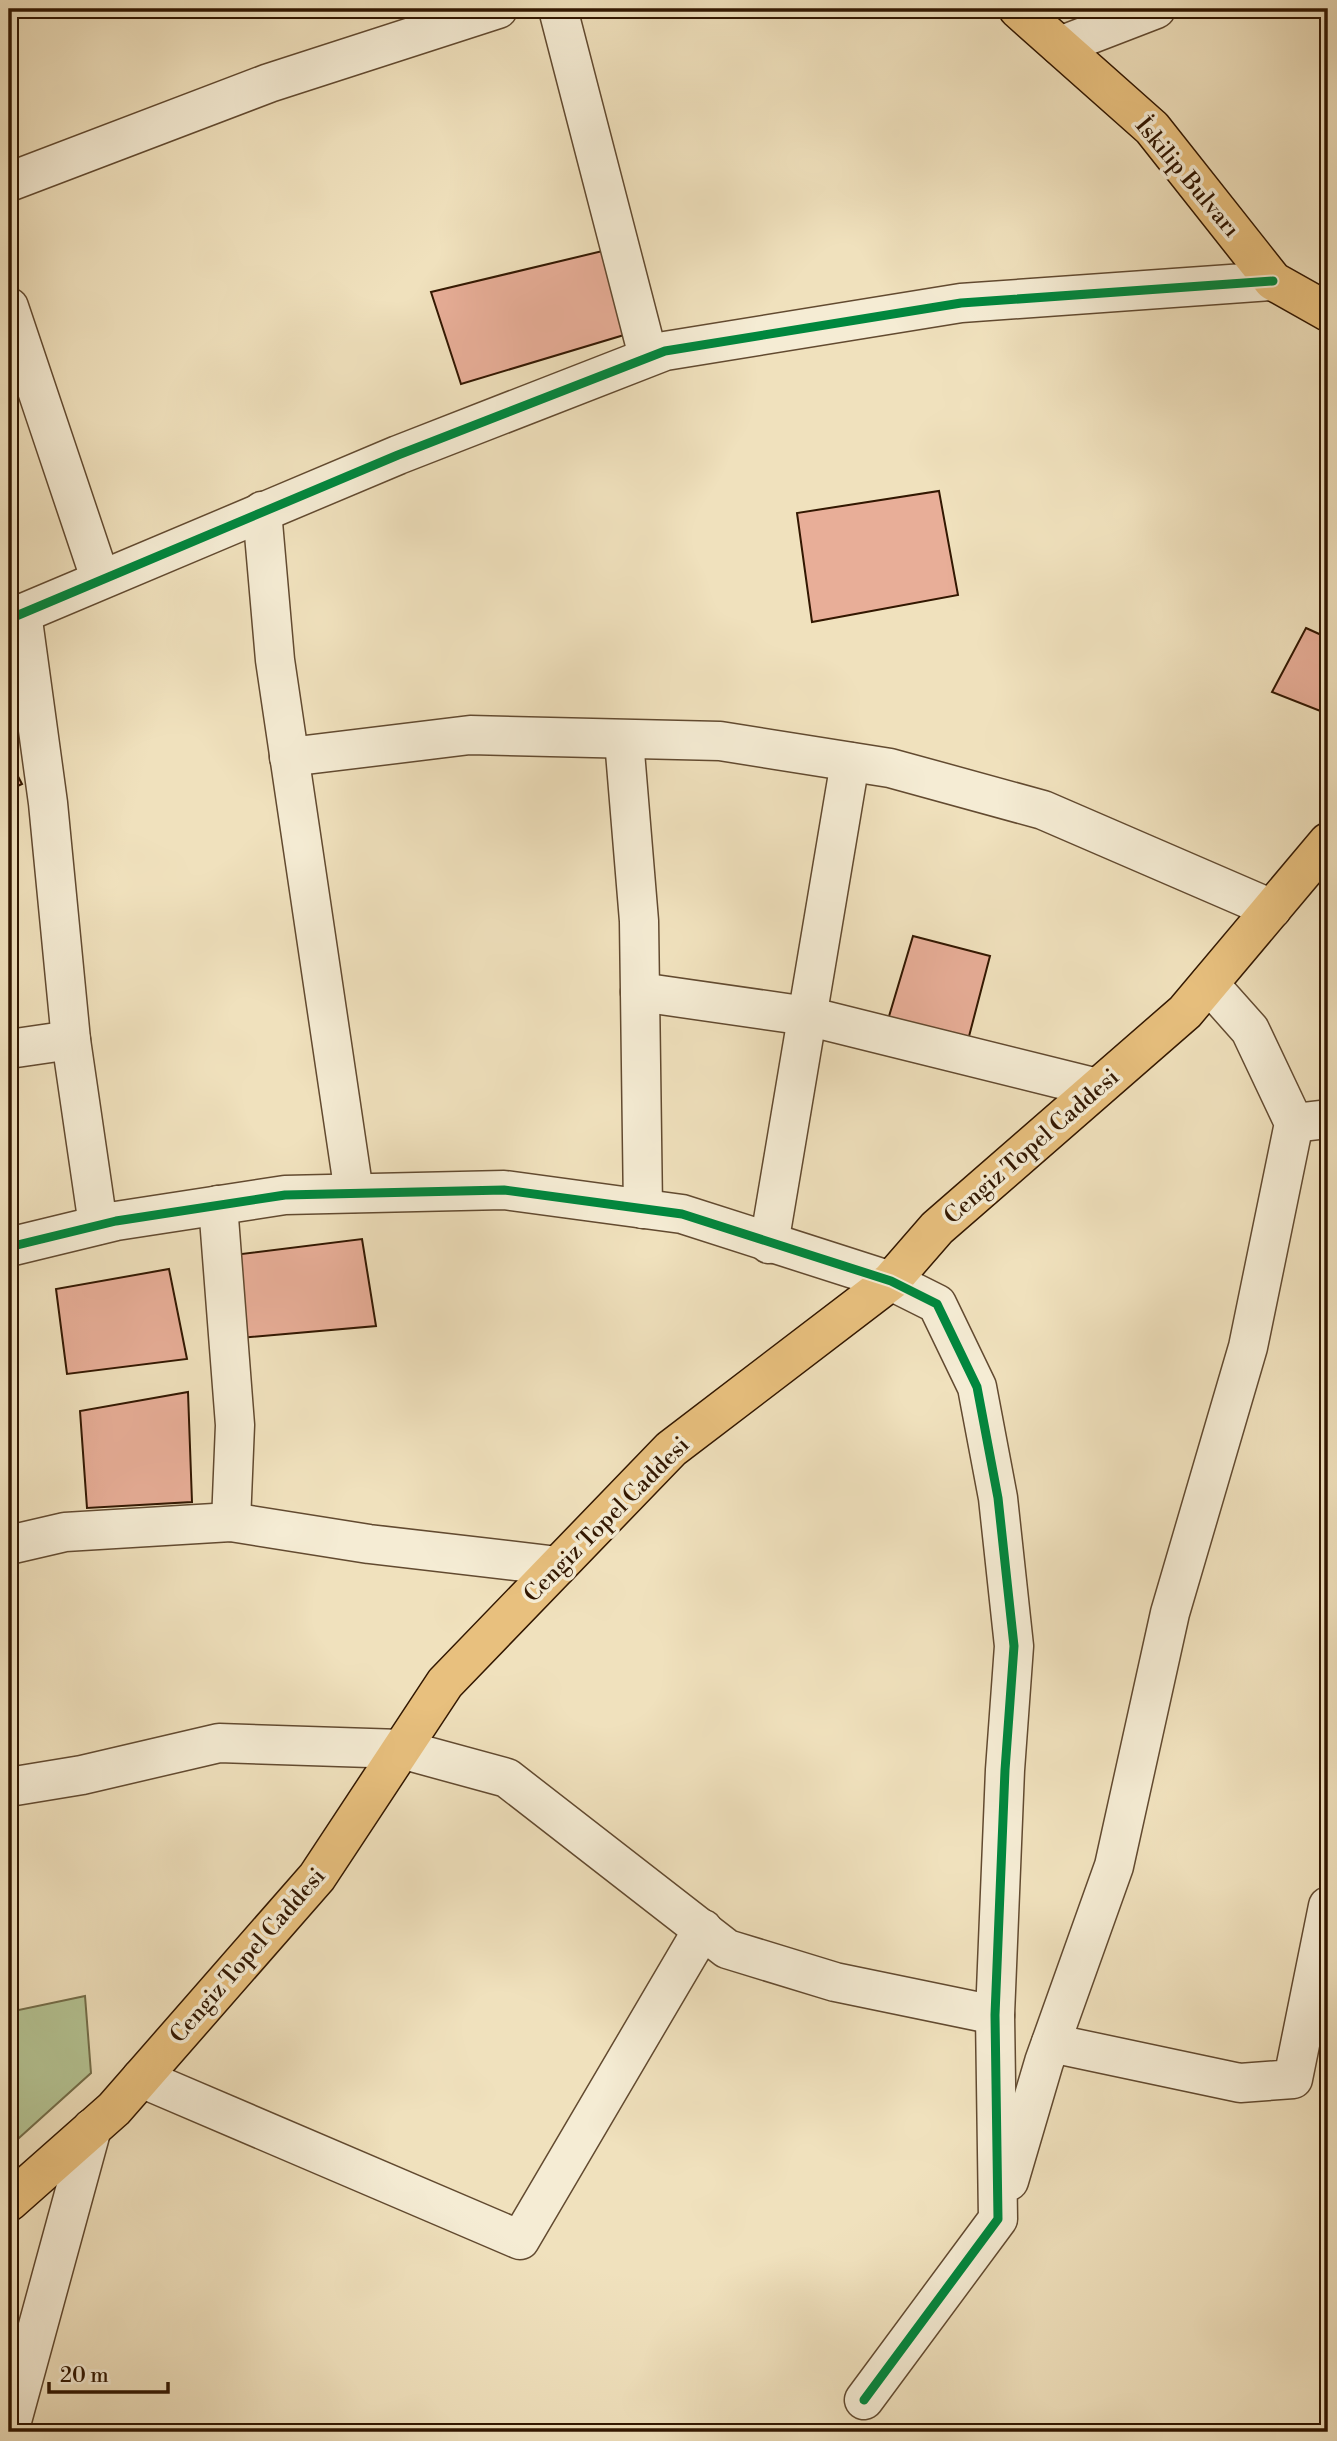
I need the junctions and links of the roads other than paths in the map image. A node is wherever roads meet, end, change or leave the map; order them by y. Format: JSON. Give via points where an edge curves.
{"nodes":[{"id":1,"x":498,"y":9,"type":"edge"},
{"id":2,"x":558,"y":9,"type":"edge"},
{"id":3,"x":1018,"y":9,"type":"edge"},
{"id":4,"x":1156,"y":9,"type":"edge"},
{"id":5,"x":1059,"y":46,"type":"junction"},
{"id":6,"x":9,"y":182,"type":"edge"},
{"id":7,"x":1273,"y":281,"type":"junction"},
{"id":8,"x":9,"y":307,"type":"edge"},
{"id":9,"x":1328,"y":312,"type":"edge"},
{"id":10,"x":648,"y":356,"type":"junction"},
{"id":11,"x":262,"y":511,"type":"junction"},
{"id":12,"x":100,"y":578,"type":"junction"},
{"id":13,"x":15,"y":616,"type":"edge"},
{"id":14,"x":624,"y":740,"type":"junction"},
{"id":15,"x":289,"y":757,"type":"junction"},
{"id":16,"x":850,"y":762,"type":"junction"},
{"id":17,"x":1328,"y":842,"type":"edge"},
{"id":18,"x":1272,"y":909,"type":"junction"},
{"id":19,"x":1209,"y":984,"type":"junction"},
{"id":20,"x":640,"y":992,"type":"junction"},
{"id":21,"x":807,"y":1016,"type":"junction"},
{"id":22,"x":71,"y":1040,"type":"junction"},
{"id":23,"x":9,"y":1049,"type":"edge"},
{"id":24,"x":1097,"y":1088,"type":"junction"},
{"id":25,"x":1311,"y":1121,"type":"edge"},
{"id":26,"x":354,"y":1193,"type":"junction"},
{"id":27,"x":218,"y":1205,"type":"junction"},
{"id":28,"x":643,"y":1209,"type":"junction"},
{"id":29,"x":98,"y":1225,"type":"junction"},
{"id":30,"x":769,"y":1244,"type":"junction"},
{"id":31,"x":9,"y":1247,"type":"edge"},
{"id":32,"x":891,"y":1281,"type":"junction"},
{"id":33,"x":231,"y":1522,"type":"junction"},
{"id":34,"x":9,"y":1545,"type":"edge"},
{"id":35,"x":558,"y":1566,"type":"junction"},
{"id":36,"x":401,"y":1749,"type":"junction"},
{"id":37,"x":9,"y":1787,"type":"edge"},
{"id":38,"x":1328,"y":1906,"type":"edge"},
{"id":39,"x":703,"y":1930,"type":"junction"},
{"id":40,"x":995,"y":2015,"type":"junction"},
{"id":41,"x":1051,"y":2043,"type":"junction"},
{"id":42,"x":141,"y":2078,"type":"junction"},
{"id":43,"x":92,"y":2128,"type":"junction"},
{"id":44,"x":9,"y":2202,"type":"edge"},
{"id":45,"x":998,"y":2219,"type":"junction"},
{"id":46,"x":864,"y":2400,"type":"dead end"},
{"id":47,"x":9,"y":2432,"type":"edge"}],
"edges":[{"from":1,"to":6,"type":"street","via":[[269,83]]},
{"from":2,"to":10,"type":"street"},
{"from":3,"to":5,"type":"main road","name":"İskilip Bulvarı"},
{"from":4,"to":5,"type":"street"},
{"from":5,"to":7,"type":"main road","name":"İskilip Bulvarı","via":[[1152,128]]},
{"from":7,"to":9,"type":"main road","name":"İskilip Bulvarı"},
{"from":7,"to":10,"type":"street","via":[[961,303]]},
{"from":8,"to":12,"type":"street"},
{"from":10,"to":11,"type":"street"},
{"from":11,"to":12,"type":"street"},
{"from":11,"to":15,"type":"street"},
{"from":12,"to":13,"type":"street"},
{"from":13,"to":22,"type":"street","via":[[48,803]]},
{"from":14,"to":15,"type":"street","via":[[470,735]]},
{"from":14,"to":16,"type":"street","via":[[720,741]]},
{"from":14,"to":20,"type":"street","via":[[639,921]]},
{"from":15,"to":26,"type":"street"},
{"from":16,"to":18,"type":"street","via":[[890,768],[1043,810]]},
{"from":16,"to":21,"type":"street"},
{"from":17,"to":18,"type":"main road","name":"Cengiz Topel Caddesi"},
{"from":18,"to":19,"type":"main road","name":"Cengiz Topel Caddesi"},
{"from":19,"to":24,"type":"main road","name":"Cengiz Topel Caddesi","via":[[1185,1012]]},
{"from":19,"to":25,"type":"street","via":[[1250,1030]]},
{"from":20,"to":21,"type":"street"},
{"from":20,"to":28,"type":"street"},
{"from":21,"to":24,"type":"street"},
{"from":21,"to":30,"type":"street"},
{"from":22,"to":23,"type":"street"},
{"from":22,"to":29,"type":"street"},
{"from":24,"to":32,"type":"main road","name":"Cengiz Topel Caddesi","via":[[937,1228]]},
{"from":25,"to":41,"type":"street","via":[[1170,1613],[1114,1866]]},
{"from":26,"to":27,"type":"street","via":[[285,1195]]},
{"from":26,"to":28,"type":"street","via":[[504,1189]]},
{"from":27,"to":29,"type":"street"},
{"from":27,"to":33,"type":"street","via":[[235,1424]]},
{"from":28,"to":30,"type":"street","via":[[682,1214]]},
{"from":29,"to":31,"type":"street"},
{"from":30,"to":32,"type":"street"},
{"from":32,"to":35,"type":"main road","name":"Cengiz Topel Caddesi","via":[[671,1449]]},
{"from":32,"to":40,"type":"street","via":[[937,1304],[977,1388],[998,1497],[1014,1646]]},
{"from":33,"to":34,"type":"street","via":[[65,1532]]},
{"from":33,"to":35,"type":"street"},
{"from":35,"to":36,"type":"main road","name":"Cengiz Topel Caddesi","via":[[445,1683]]},
{"from":36,"to":37,"type":"street","via":[[219,1743]]},
{"from":36,"to":39,"type":"street","via":[[506,1778]]},
{"from":36,"to":42,"type":"main road","name":"Cengiz Topel Caddesi","via":[[317,1877]]},
{"from":38,"to":41,"type":"street","via":[[1293,2079],[1240,2083]]},
{"from":39,"to":40,"type":"street","via":[[727,1949],[835,1982]]},
{"from":39,"to":42,"type":"street","via":[[520,2240]]},
{"from":40,"to":45,"type":"street"},
{"from":41,"to":45,"type":"street"},
{"from":42,"to":43,"type":"main road","name":"Cengiz Topel Caddesi"},
{"from":43,"to":44,"type":"main road","name":"Cengiz Topel Caddesi"},
{"from":43,"to":47,"type":"street"},
{"from":45,"to":46,"type":"street"}]}
